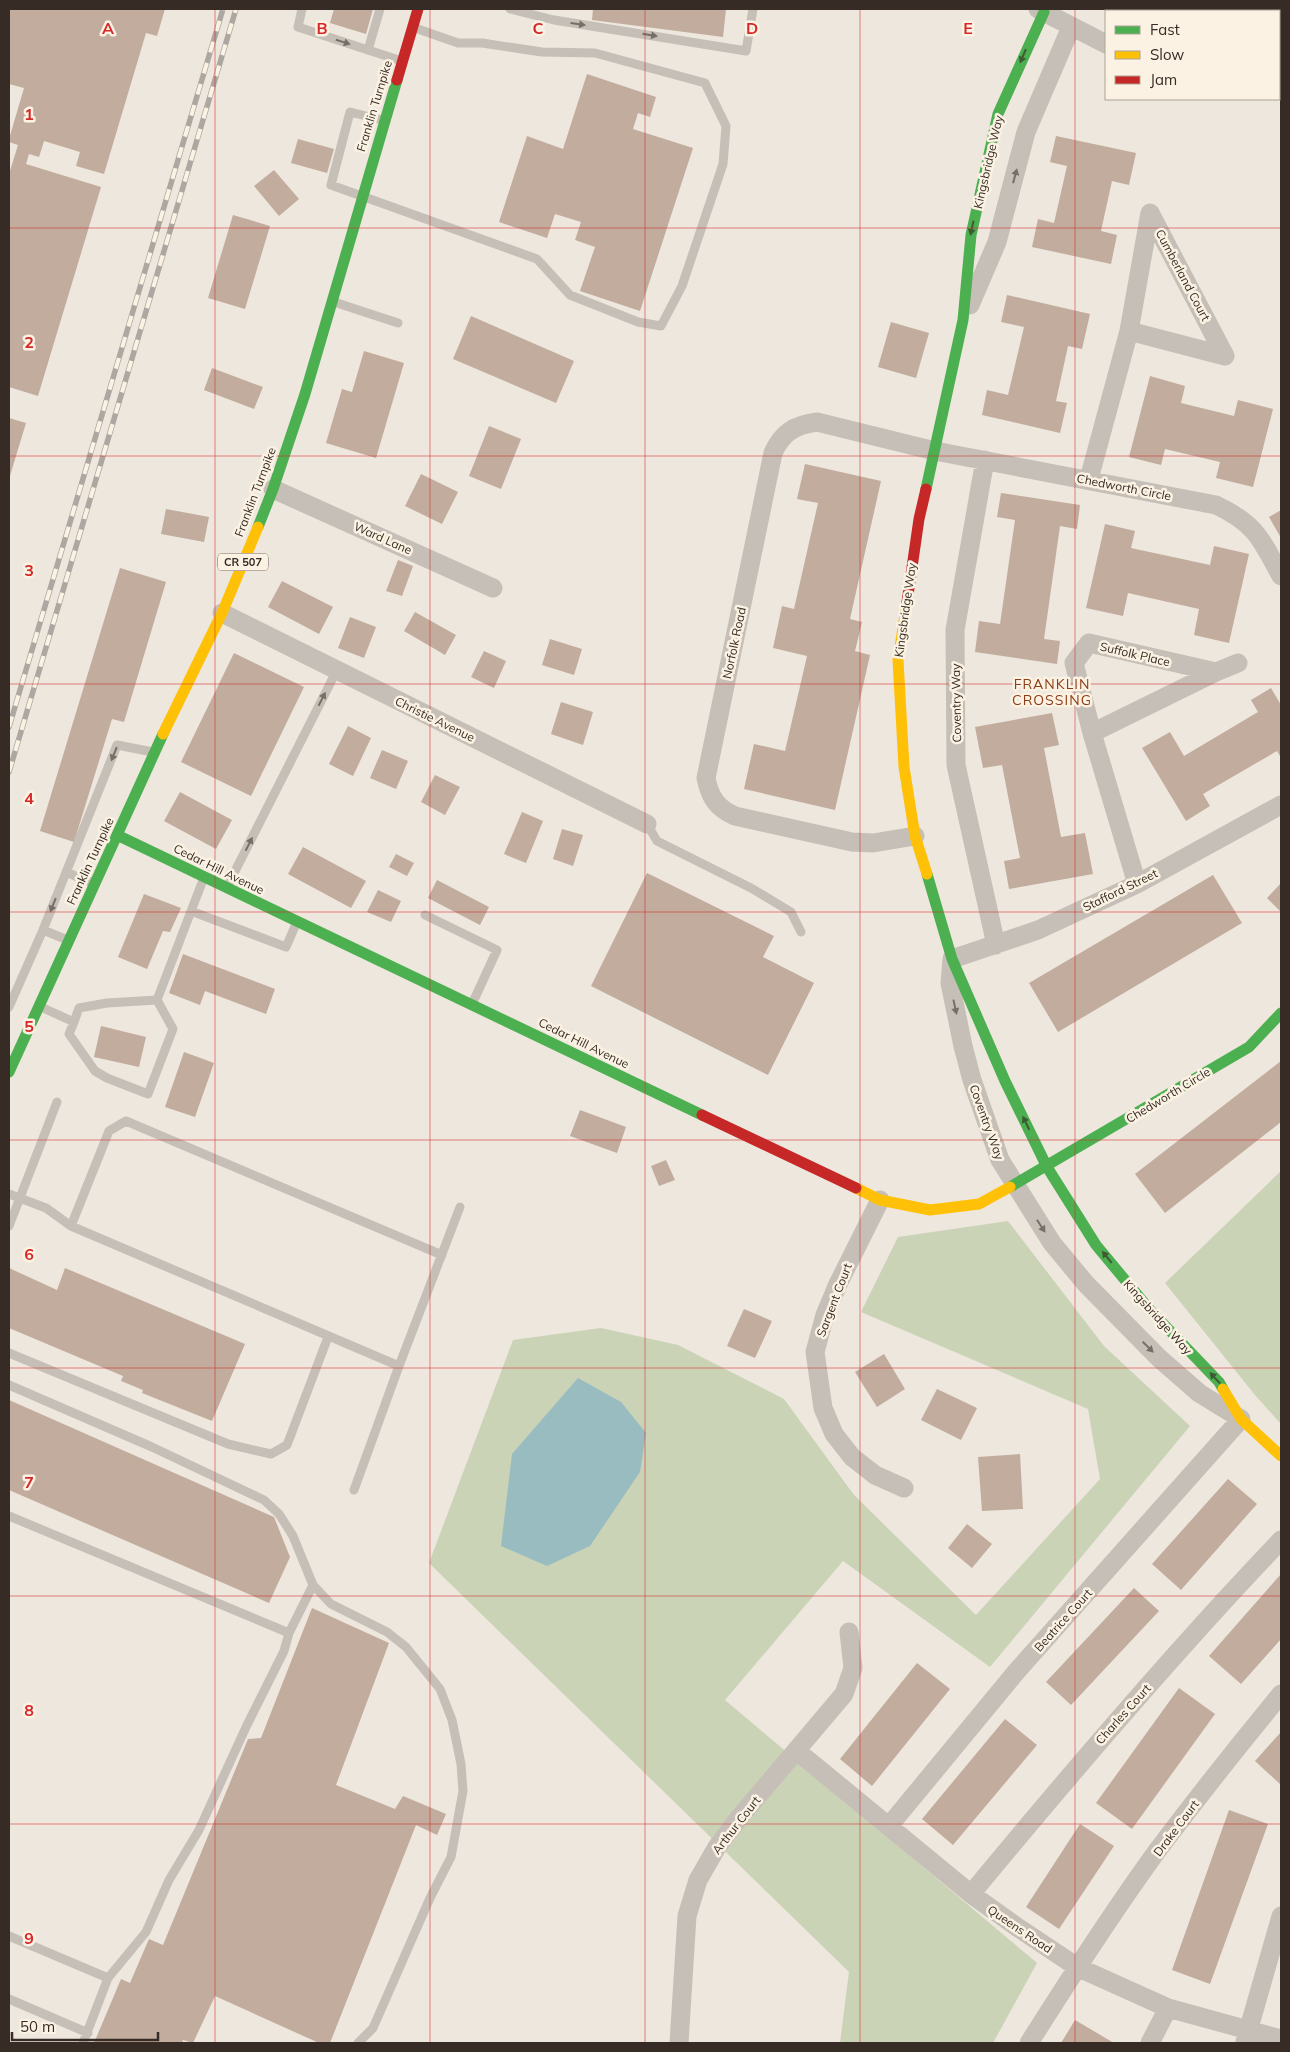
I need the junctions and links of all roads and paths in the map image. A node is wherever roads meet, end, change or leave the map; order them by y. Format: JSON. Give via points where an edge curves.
{"nodes":[{"id":1,"x":302,"y":9,"type":"edge"},
{"id":2,"x":380,"y":9,"type":"edge"},
{"id":3,"x":418,"y":9,"type":"edge"},
{"id":4,"x":510,"y":9,"type":"edge"},
{"id":5,"x":753,"y":9,"type":"edge"},
{"id":6,"x":1041,"y":10,"type":"edge"},
{"id":7,"x":412,"y":27,"type":"junction"},
{"id":8,"x":1071,"y":27,"type":"junction"},
{"id":9,"x":1105,"y":44,"type":"edge"},
{"id":10,"x":368,"y":50,"type":"junction"},
{"id":11,"x":402,"y":61,"type":"junction"},
{"id":12,"x":384,"y":121,"type":"junction"},
{"id":13,"x":362,"y":198,"type":"junction"},
{"id":14,"x":332,"y":302,"type":"junction"},
{"id":15,"x":963,"y":320,"type":"junction"},
{"id":16,"x":398,"y":323,"type":"dead end"},
{"id":17,"x":1128,"y":331,"type":"junction"},
{"id":18,"x":935,"y":451,"type":"junction"},
{"id":19,"x":985,"y":460,"type":"junction"},
{"id":20,"x":1089,"y":480,"type":"junction"},
{"id":21,"x":273,"y":489,"type":"junction"},
{"id":22,"x":1281,"y":576,"type":"edge"},
{"id":23,"x":493,"y":588,"type":"dead end"},
{"id":24,"x":222,"y":613,"type":"junction"},
{"id":25,"x":1238,"y":662,"type":"dead end"},
{"id":26,"x":337,"y":670,"type":"junction"},
{"id":27,"x":1216,"y":672,"type":"junction"},
{"id":28,"x":1092,"y":733,"type":"junction"},
{"id":29,"x":155,"y":752,"type":"junction"},
{"id":30,"x":1281,"y":805,"type":"edge"},
{"id":31,"x":647,"y":824,"type":"joint"},
{"id":32,"x":117,"y":835,"type":"junction"},
{"id":33,"x":915,"y":836,"type":"junction"},
{"id":34,"x":66,"y":872,"type":"junction"},
{"id":35,"x":204,"y":877,"type":"junction"},
{"id":36,"x":94,"y":884,"type":"junction"},
{"id":37,"x":1137,"y":884,"type":"junction"},
{"id":38,"x":226,"y":887,"type":"junction"},
{"id":39,"x":191,"y":911,"type":"junction"},
{"id":40,"x":425,"y":914,"type":"dead end"},
{"id":41,"x":297,"y":921,"type":"junction"},
{"id":42,"x":43,"y":930,"type":"junction"},
{"id":43,"x":801,"y":932,"type":"dead end"},
{"id":44,"x":68,"y":941,"type":"junction"},
{"id":45,"x":996,"y":945,"type":"junction"},
{"id":46,"x":952,"y":959,"type":"junction"},
{"id":47,"x":157,"y":1000,"type":"junction"},
{"id":48,"x":472,"y":1005,"type":"junction"},
{"id":49,"x":9,"y":1006,"type":"edge"},
{"id":50,"x":39,"y":1006,"type":"junction"},
{"id":51,"x":1281,"y":1013,"type":"edge"},
{"id":52,"x":74,"y":1022,"type":"junction"},
{"id":53,"x":9,"y":1072,"type":"edge"},
{"id":54,"x":56,"y":1102,"type":"dead end"},
{"id":55,"x":1047,"y":1167,"type":"junction"},
{"id":56,"x":1015,"y":1185,"type":"junction"},
{"id":57,"x":9,"y":1194,"type":"edge"},
{"id":58,"x":19,"y":1198,"type":"junction"},
{"id":59,"x":880,"y":1200,"type":"junction"},
{"id":60,"x":460,"y":1207,"type":"dead end"},
{"id":61,"x":9,"y":1226,"type":"edge"},
{"id":62,"x":70,"y":1226,"type":"junction"},
{"id":63,"x":442,"y":1255,"type":"junction"},
{"id":64,"x":328,"y":1337,"type":"junction"},
{"id":65,"x":9,"y":1353,"type":"edge"},
{"id":66,"x":399,"y":1366,"type":"junction"},
{"id":67,"x":9,"y":1385,"type":"edge"},
{"id":68,"x":1241,"y":1419,"type":"junction"},
{"id":69,"x":1281,"y":1456,"type":"edge"},
{"id":70,"x":904,"y":1488,"type":"dead end"},
{"id":71,"x":354,"y":1490,"type":"dead end"},
{"id":72,"x":9,"y":1516,"type":"edge"},
{"id":73,"x":1281,"y":1540,"type":"edge"},
{"id":74,"x":313,"y":1585,"type":"junction"},
{"id":75,"x":849,"y":1632,"type":"dead end"},
{"id":76,"x":289,"y":1633,"type":"junction"},
{"id":77,"x":1281,"y":1694,"type":"edge"},
{"id":78,"x":797,"y":1751,"type":"junction"},
{"id":79,"x":889,"y":1826,"type":"junction"},
{"id":80,"x":971,"y":1894,"type":"junction"},
{"id":81,"x":1281,"y":1916,"type":"edge"},
{"id":82,"x":9,"y":1936,"type":"edge"},
{"id":83,"x":1078,"y":1967,"type":"junction"},
{"id":84,"x":108,"y":1978,"type":"junction"},
{"id":85,"x":9,"y":1999,"type":"edge"},
{"id":86,"x":1168,"y":2008,"type":"junction"},
{"id":87,"x":88,"y":2032,"type":"junction"},
{"id":88,"x":1246,"y":2037,"type":"edge"},
{"id":89,"x":1281,"y":2039,"type":"edge"},
{"id":90,"x":83,"y":2043,"type":"edge"},
{"id":91,"x":358,"y":2043,"type":"edge"},
{"id":92,"x":679,"y":2043,"type":"edge"},
{"id":93,"x":1029,"y":2043,"type":"edge"},
{"id":94,"x":1150,"y":2043,"type":"edge"}],
"edges":[{"from":1,"to":10,"type":"lane","one_way":true,"via":[[298,27]]},
{"from":2,"to":10,"type":"lane"},
{"from":3,"to":7,"type":"street","name":"Franklin Turnpike","number":"CR 507"},
{"from":4,"to":5,"type":"lane","one_way":true,"via":[[554,20],[746,51]]},
{"from":6,"to":8,"type":"street"},
{"from":6,"to":15,"type":"street","name":"Kingsbridge Way","one_way":true,"via":[[998,114],[971,234]]},
{"from":7,"to":11,"type":"street","name":"Franklin Turnpike","number":"CR 507"},
{"from":7,"to":13,"type":"lane","via":[[458,43],[482,43],[542,52],[595,53],[705,83],[726,126],[723,164],[682,286],[661,326],[638,322],[570,295],[537,259]]},
{"from":8,"to":9,"type":"street"},
{"from":15,"to":8,"type":"street","name":"Kingsbridge Way","one_way":true,"via":[[997,242],[1026,132]]},
{"from":10,"to":11,"type":"lane"},
{"from":11,"to":12,"type":"street","name":"Franklin Turnpike","number":"CR 507"},
{"from":12,"to":13,"type":"street","name":"Franklin Turnpike","number":"CR 507"},
{"from":12,"to":13,"type":"lane","via":[[350,112],[331,185]]},
{"from":13,"to":14,"type":"street","name":"Franklin Turnpike","number":"CR 507"},
{"from":14,"to":16,"type":"lane"},
{"from":14,"to":21,"type":"street","name":"Franklin Turnpike","number":"CR 507"},
{"from":15,"to":18,"type":"street","name":"Kingsbridge Way"},
{"from":17,"to":17,"type":"street","name":"Cumberland Court","via":[[1130,322],[1150,213],[1225,356]]},
{"from":17,"to":20,"type":"street","name":"Cumberland Court"},
{"from":18,"to":19,"type":"street","name":"Chedworth Circle"},
{"from":18,"to":33,"type":"street","name":"Kingsbridge Way","via":[[918,519],[898,660],[904,767]]},
{"from":18,"to":33,"type":"street","name":"Norfolk Road","via":[[816,422],[796,427],[779,440],[773,453],[706,778],[714,802],[735,816],[852,842],[872,843]]},
{"from":19,"to":20,"type":"street","name":"Chedworth Circle"},
{"from":19,"to":45,"type":"street","name":"Coventry Way","via":[[955,630],[956,765]]},
{"from":20,"to":22,"type":"street","name":"Chedworth Circle","via":[[1216,505],[1236,515],[1256,531]]},
{"from":21,"to":23,"type":"street","name":"Ward Lane"},
{"from":21,"to":24,"type":"street","name":"Franklin Turnpike","number":"CR 507"},
{"from":24,"to":26,"type":"street","name":"Christie Avenue"},
{"from":24,"to":29,"type":"street","name":"Franklin Turnpike","number":"CR 507"},
{"from":25,"to":27,"type":"street"},
{"from":26,"to":31,"type":"street","name":"Christie Avenue"},
{"from":38,"to":26,"type":"lane","one_way":true},
{"from":27,"to":28,"type":"street"},
{"from":27,"to":28,"type":"street","name":"Suffolk Place","via":[[1089,643],[1074,663]]},
{"from":28,"to":37,"type":"street","name":"Suffolk Place"},
{"from":29,"to":32,"type":"street","name":"Franklin Turnpike","number":"CR 507"},
{"from":29,"to":34,"type":"lane","one_way":true,"via":[[117,745]]},
{"from":30,"to":37,"type":"street","name":"Stafford Street"},
{"from":31,"to":43,"type":"lane","via":[[657,841],[752,888],[791,912]]},
{"from":32,"to":35,"type":"street","name":"Cedar Hill Avenue"},
{"from":32,"to":36,"type":"street","name":"Franklin Turnpike","number":"CR 507"},
{"from":33,"to":46,"type":"street","name":"Kingsbridge Way"},
{"from":34,"to":36,"type":"lane"},
{"from":34,"to":42,"type":"lane","one_way":true},
{"from":35,"to":38,"type":"street","name":"Cedar Hill Avenue"},
{"from":35,"to":39,"type":"lane"},
{"from":36,"to":44,"type":"street","name":"Franklin Turnpike","number":"CR 507"},
{"from":37,"to":45,"type":"street","name":"Stafford Street","via":[[1038,930]]},
{"from":38,"to":41,"type":"street","name":"Cedar Hill Avenue"},
{"from":39,"to":41,"type":"lane","via":[[286,947]]},
{"from":39,"to":47,"type":"lane"},
{"from":40,"to":48,"type":"lane","via":[[497,950]]},
{"from":41,"to":48,"type":"street","name":"Cedar Hill Avenue"},
{"from":42,"to":44,"type":"lane"},
{"from":42,"to":49,"type":"lane"},
{"from":44,"to":50,"type":"street","name":"Franklin Turnpike","number":"CR 507"},
{"from":45,"to":46,"type":"street","name":"Stafford Street"},
{"from":55,"to":46,"type":"street","one_way":true},
{"from":46,"to":56,"type":"street","name":"Coventry Way","one_way":true,"via":[[950,983],[972,1080],[1000,1160]]},
{"from":47,"to":52,"type":"lane","via":[[79,1008]]},
{"from":47,"to":52,"type":"lane","via":[[174,1029],[148,1094],[95,1071],[69,1034]]},
{"from":48,"to":59,"type":"street","name":"Cedar Hill Avenue"},
{"from":50,"to":52,"type":"lane"},
{"from":50,"to":53,"type":"street","name":"Franklin Turnpike","number":"CR 507"},
{"from":51,"to":55,"type":"street","name":"Chedworth Circle","via":[[1249,1047]]},
{"from":54,"to":58,"type":"lane"},
{"from":55,"to":56,"type":"street","name":"Cedar Hill Avenue"},
{"from":68,"to":55,"type":"street","name":"Kingsbridge Way","one_way":true,"via":[[1219,1382],[1150,1310],[1096,1245]]},
{"from":56,"to":59,"type":"street","name":"Cedar Hill Avenue","via":[[979,1204],[930,1210]]},
{"from":56,"to":68,"type":"street","name":"Coventry Way","one_way":true,"via":[[1052,1243],[1086,1284],[1159,1358],[1199,1393]]},
{"from":57,"to":58,"type":"lane"},
{"from":58,"to":61,"type":"lane"},
{"from":58,"to":62,"type":"lane","via":[[46,1208]]},
{"from":59,"to":70,"type":"street","name":"Sargent Court","via":[[838,1284],[814,1352],[823,1408],[834,1434],[852,1457],[874,1476]]},
{"from":60,"to":63,"type":"lane"},
{"from":62,"to":63,"type":"lane","via":[[109,1131],[126,1121]]},
{"from":62,"to":64,"type":"lane"},
{"from":63,"to":66,"type":"lane"},
{"from":64,"to":65,"type":"lane","via":[[287,1445],[271,1454],[228,1444]]},
{"from":64,"to":66,"type":"lane"},
{"from":66,"to":71,"type":"lane"},
{"from":67,"to":74,"type":"lane","via":[[264,1500],[279,1514],[293,1536]]},
{"from":68,"to":69,"type":"street","name":"Kingsbridge Way"},
{"from":68,"to":79,"type":"street","name":"Beatrice Court","via":[[1016,1672]]},
{"from":72,"to":76,"type":"lane"},
{"from":73,"to":80,"type":"street","name":"Charles Court","via":[[1093,1747]]},
{"from":74,"to":76,"type":"lane"},
{"from":74,"to":91,"type":"lane","via":[[331,1604],[387,1632],[418,1660],[440,1689],[452,1720],[461,1764],[463,1790],[451,1857],[373,2028]]},
{"from":75,"to":78,"type":"street","name":"Arthur Court","via":[[853,1668],[844,1694]]},
{"from":76,"to":84,"type":"lane","via":[[284,1651],[199,1830],[170,1880],[146,1932]]},
{"from":77,"to":83,"type":"street","name":"Drake Court","via":[[1157,1852]]},
{"from":78,"to":79,"type":"street","name":"Queens Road"},
{"from":78,"to":92,"type":"street","name":"Arthur Court","via":[[739,1818],[698,1880],[687,1916]]},
{"from":79,"to":80,"type":"street","name":"Queens Road"},
{"from":80,"to":83,"type":"street","name":"Queens Road"},
{"from":81,"to":88,"type":"street"},
{"from":82,"to":84,"type":"lane"},
{"from":83,"to":86,"type":"street","name":"Queens Road"},
{"from":83,"to":93,"type":"street","name":"Drake Court"},
{"from":84,"to":87,"type":"lane"},
{"from":85,"to":87,"type":"lane"},
{"from":86,"to":88,"type":"street","name":"Queens Road"},
{"from":86,"to":94,"type":"street"},
{"from":87,"to":90,"type":"lane"},
{"from":88,"to":89,"type":"street","name":"Queens Road"}]}
